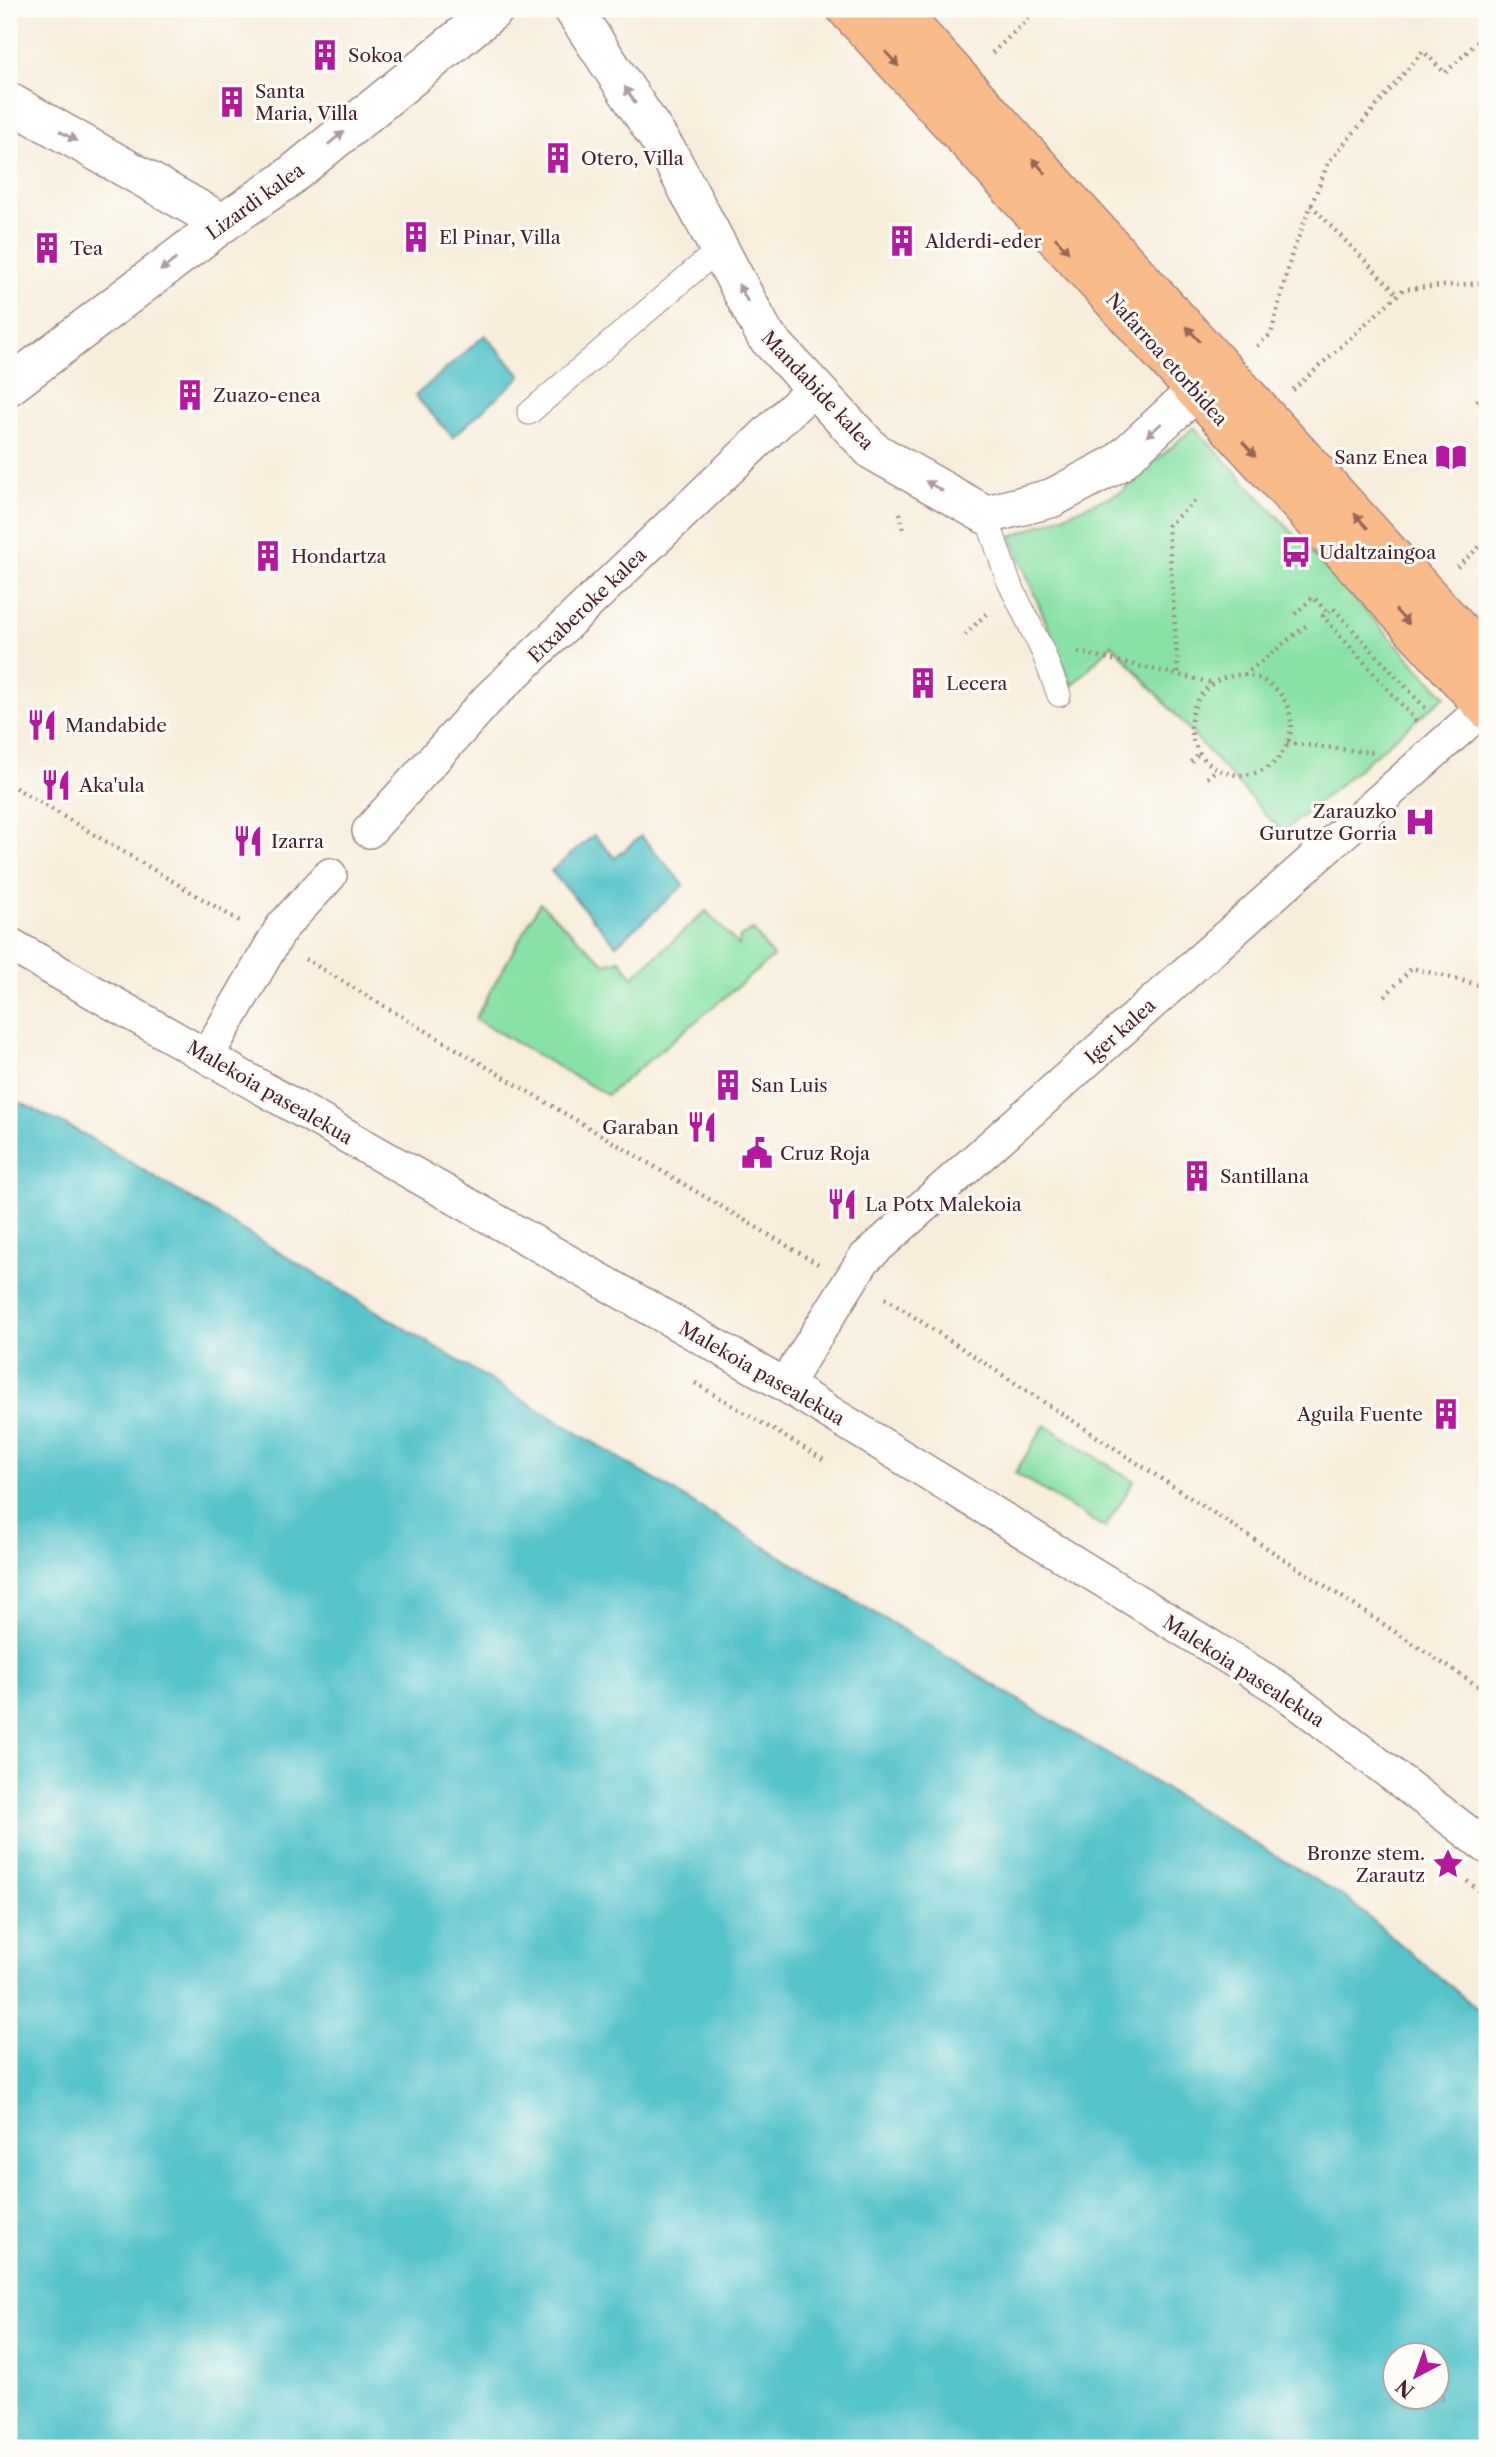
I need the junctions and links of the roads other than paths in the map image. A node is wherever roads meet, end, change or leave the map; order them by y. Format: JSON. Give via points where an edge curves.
{"nodes":[{"id":1,"x":495,"y":9,"type":"edge"},
{"id":2,"x":573,"y":9,"type":"edge"},
{"id":3,"x":846,"y":9,"type":"edge"},
{"id":4,"x":897,"y":9,"type":"edge"},
{"id":5,"x":9,"y":102,"type":"edge"},
{"id":6,"x":223,"y":223,"type":"junction"},
{"id":7,"x":719,"y":249,"type":"junction"},
{"id":8,"x":1210,"y":379,"type":"junction"},
{"id":9,"x":9,"y":386,"type":"edge"},
{"id":10,"x":814,"y":388,"type":"junction"},
{"id":11,"x":530,"y":413,"type":"dead end"},
{"id":12,"x":986,"y":515,"type":"junction"},
{"id":13,"x":1487,"y":660,"type":"edge"},
{"id":14,"x":1059,"y":695,"type":"dead end"},
{"id":15,"x":1486,"y":707,"type":"edge"},
{"id":16,"x":369,"y":831,"type":"dead end"},
{"id":17,"x":330,"y":875,"type":"dead end"},
{"id":18,"x":9,"y":944,"type":"edge"},
{"id":19,"x":207,"y":1056,"type":"junction"},
{"id":20,"x":785,"y":1385,"type":"junction"},
{"id":21,"x":1483,"y":1835,"type":"edge"}],
"edges":[{"from":6,"to":1,"type":"street","name":"Lizardi kalea","one_way":true,"via":[[283,182]]},
{"from":7,"to":2,"type":"street","name":"Mandabide kalea","one_way":true,"via":[[670,156]]},
{"from":3,"to":8,"type":"highway","name":"Nafarroa etorbidea","one_way":true},
{"from":8,"to":4,"type":"highway","name":"Nafarroa etorbidea","one_way":true},
{"from":5,"to":6,"type":"street","one_way":true},
{"from":6,"to":9,"type":"street","name":"Lizardi kalea","one_way":true},
{"from":10,"to":7,"type":"street","name":"Mandabide kalea","one_way":true,"via":[[765,335]]},
{"from":7,"to":11,"type":"lane"},
{"from":8,"to":12,"type":"street","one_way":true,"via":[[1118,463],[1052,498]]},
{"from":13,"to":8,"type":"highway","name":"Nafarroa etorbidea","one_way":true},
{"from":8,"to":15,"type":"highway","name":"Nafarroa etorbidea","one_way":true},
{"from":12,"to":10,"type":"street","name":"Mandabide kalea","one_way":true,"via":[[873,451]]},
{"from":10,"to":16,"type":"street","name":"Etxaberoke kalea","via":[[488,699]]},
{"from":12,"to":14,"type":"lane","via":[[1008,580]]},
{"from":15,"to":20,"type":"street","name":"Iger kalea","via":[[864,1259]]},
{"from":17,"to":19,"type":"street","via":[[282,927]]},
{"from":18,"to":19,"type":"street","name":"Malekoia pasealekua"},
{"from":19,"to":20,"type":"street","name":"Malekoia pasealekua"},
{"from":20,"to":21,"type":"street","name":"Malekoia pasealekua","via":[[1280,1689]]}]}
